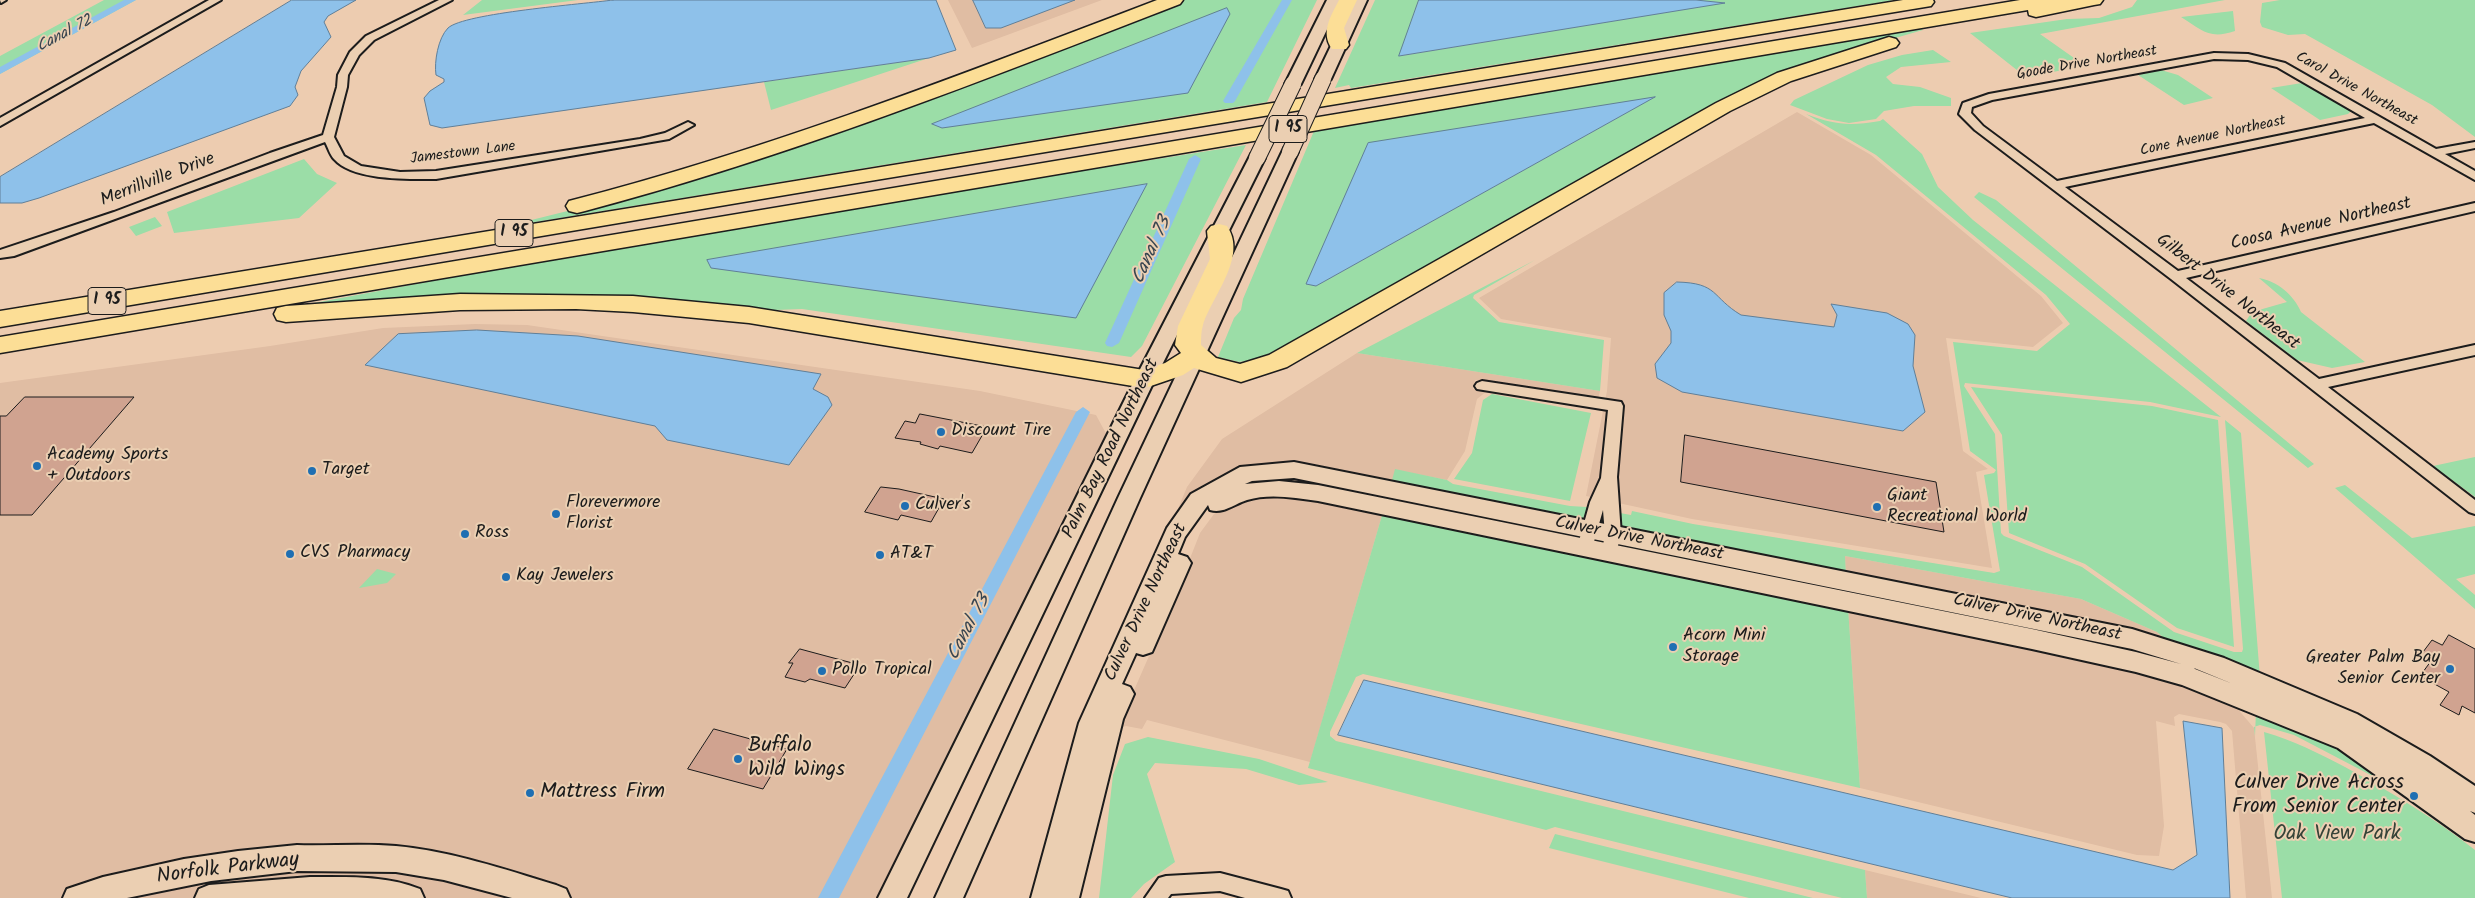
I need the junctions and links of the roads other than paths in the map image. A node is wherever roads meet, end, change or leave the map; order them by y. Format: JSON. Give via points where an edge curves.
{"nodes":[{"id":1,"x":216,"y":0,"type":"edge"},
{"id":2,"x":447,"y":0,"type":"edge"},
{"id":3,"x":1174,"y":0,"type":"edge"},
{"id":4,"x":1334,"y":0,"type":"edge"},
{"id":5,"x":1348,"y":0,"type":"edge"},
{"id":6,"x":1360,"y":0,"type":"edge"},
{"id":7,"x":1939,"y":0,"type":"edge"},
{"id":8,"x":2053,"y":0,"type":"edge"},
{"id":9,"x":2094,"y":0,"type":"edge"},
{"id":10,"x":1339,"y":45,"type":"junction"},
{"id":11,"x":2214,"y":56,"type":"joint"},
{"id":12,"x":1967,"y":105,"type":"joint"},
{"id":13,"x":2377,"y":119,"type":"junction"},
{"id":14,"x":0,"y":123,"type":"edge"},
{"id":15,"x":688,"y":125,"type":"dead end"},
{"id":16,"x":328,"y":137,"type":"junction"},
{"id":17,"x":2475,"y":145,"type":"edge"},
{"id":18,"x":2436,"y":152,"type":"junction"},
{"id":19,"x":2475,"y":176,"type":"edge"},
{"id":20,"x":2056,"y":185,"type":"junction"},
{"id":21,"x":2475,"y":208,"type":"edge"},
{"id":22,"x":1219,"y":232,"type":"junction"},
{"id":23,"x":0,"y":254,"type":"edge"},
{"id":24,"x":2176,"y":276,"type":"junction"},
{"id":25,"x":214,"y":284,"type":"junction"},
{"id":26,"x":0,"y":319,"type":"edge"},
{"id":27,"x":0,"y":345,"type":"edge"},
{"id":28,"x":2475,"y":350,"type":"edge"},
{"id":29,"x":0,"y":353,"type":"edge"},
{"id":30,"x":1195,"y":356,"type":"junction"},
{"id":31,"x":1145,"y":380,"type":"junction"},
{"id":32,"x":2315,"y":385,"type":"junction"},
{"id":33,"x":1482,"y":386,"type":"dead end"},
{"id":34,"x":1609,"y":477,"type":"junction"},
{"id":35,"x":2475,"y":508,"type":"edge"},
{"id":36,"x":1599,"y":542,"type":"junction"},
{"id":37,"x":2475,"y":802,"type":"edge"},
{"id":38,"x":2475,"y":830,"type":"edge"},
{"id":39,"x":1160,"y":891,"type":"edge"},
{"id":40,"x":77,"y":898,"type":"edge"},
{"id":41,"x":209,"y":898,"type":"edge"},
{"id":42,"x":410,"y":898,"type":"edge"},
{"id":43,"x":556,"y":898,"type":"edge"},
{"id":44,"x":892,"y":898,"type":"edge"},
{"id":45,"x":949,"y":898,"type":"edge"},
{"id":46,"x":1045,"y":898,"type":"edge"},
{"id":47,"x":1065,"y":898,"type":"edge"},
{"id":48,"x":1281,"y":898,"type":"edge"}],
"edges":[{"from":1,"to":14,"type":"street"},
{"from":2,"to":16,"type":"street","via":[[370,38],[354,54],[343,74]]},
{"from":3,"to":25,"type":"highway","via":[[829,132],[680,180],[496,224],[291,262]]},
{"from":4,"to":22,"type":"street","name":"Palm Bay Road Northeast","bridge":true},
{"from":5,"to":10,"type":"highway","via":[[1335,28]]},
{"from":6,"to":10,"type":"street","name":"Palm Bay Road Northeast"},
{"from":7,"to":25,"type":"highway","number":"I 95"},
{"from":8,"to":27,"type":"highway","number":"I 95"},
{"from":9,"to":30,"type":"highway","via":[[1908,37],[1784,77],[1654,145],[1278,361],[1241,372],[1208,365]]},
{"from":10,"to":30,"type":"street","name":"Palm Bay Road Northeast","bridge":true},
{"from":11,"to":12,"type":"street","name":"Goode Drive Northeast","via":[[1989,97]]},
{"from":11,"to":13,"type":"street","name":"Carol Drive Northeast","via":[[2248,57],[2281,65]]},
{"from":12,"to":20,"type":"street","name":"Gilbert Drive Northeast","via":[[1964,114],[1979,128]]},
{"from":13,"to":18,"type":"street","name":"Carol Drive Northeast"},
{"from":13,"to":20,"type":"street","name":"Cone Avenue Northeast"},
{"from":15,"to":16,"type":"street","name":"Jamestown Lane","via":[[669,136],[640,142],[436,176],[400,176],[358,169],[339,158]]},
{"from":16,"to":23,"type":"street","name":"Merrillville Drive","via":[[118,215]]},
{"from":17,"to":18,"type":"street"},
{"from":18,"to":19,"type":"street","name":"Carol Drive Northeast"},
{"from":20,"to":24,"type":"street","name":"Gilbert Drive Northeast"},
{"from":21,"to":24,"type":"street","name":"Coosa Avenue Northeast"},
{"from":22,"to":30,"type":"highway","via":[[1222,259],[1190,326],[1188,345]]},
{"from":22,"to":31,"type":"street","name":"Palm Bay Road Northeast"},
{"from":24,"to":32,"type":"street","name":"Gilbert Drive Northeast"},
{"from":25,"to":26,"type":"highway","number":"I 95"},
{"from":28,"to":32,"type":"street"},
{"from":29,"to":31,"type":"highway","via":[[368,306],[536,300],[618,302],[730,313]]},
{"from":30,"to":31,"type":"highway"},
{"from":30,"to":45,"type":"street","name":"Palm Bay Road Northeast"},
{"from":31,"to":44,"type":"street","name":"Palm Bay Road Northeast"},
{"from":32,"to":35,"type":"street","name":"Gilbert Drive Northeast"},
{"from":33,"to":34,"type":"street","via":[[1616,406]]},
{"from":34,"to":36,"type":"street"},
{"from":34,"to":36,"type":"street","via":[[1602,488]]},
{"from":36,"to":37,"type":"street","name":"Culver Drive Northeast","via":[[2132,639],[2214,665],[2348,722],[2421,764]]},
{"from":36,"to":38,"type":"street","name":"Culver Drive Northeast","via":[[2136,662],[2186,676],[2347,740]]},
{"from":36,"to":46,"type":"street","name":"Culver Drive Northeast","via":[[1294,470],[1248,473],[1199,500],[1175,534],[1092,723]]},
{"from":36,"to":47,"type":"street","name":"Culver Drive Northeast","via":[[1272,488],[1237,493],[1208,511],[1191,531],[1110,718]]},
{"from":39,"to":48,"type":"street","via":[[1220,882]]},
{"from":40,"to":43,"type":"street","name":"Norfolk Parkway","via":[[195,870],[295,858],[373,858],[406,860],[492,879]]},
{"from":41,"to":42,"type":"street","name":"Norfolk Parkway","via":[[298,891],[383,892]]}]}
